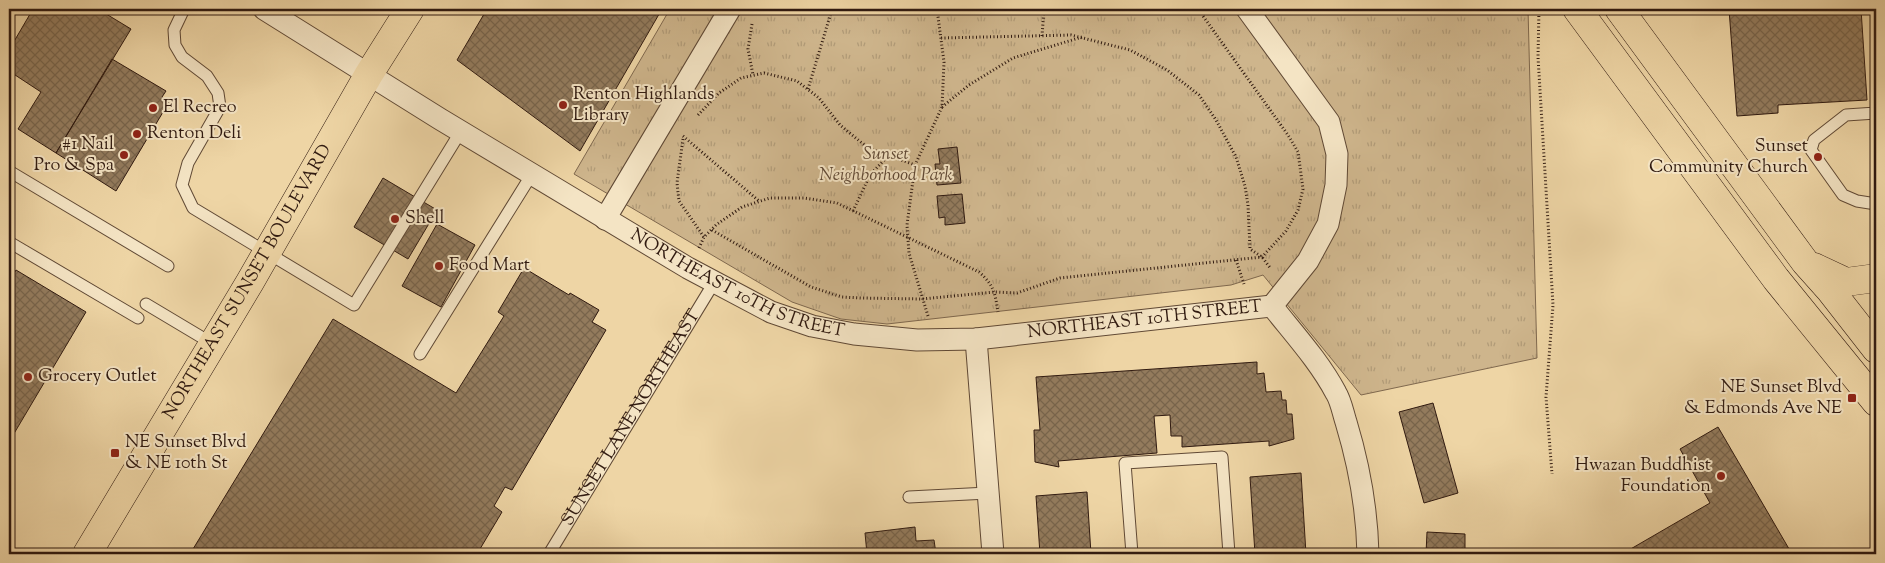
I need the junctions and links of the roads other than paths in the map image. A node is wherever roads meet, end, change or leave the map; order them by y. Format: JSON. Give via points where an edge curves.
{"nodes":[{"id":1,"x":184,"y":9,"type":"edge"},
{"id":2,"x":264,"y":9,"type":"edge"},
{"id":3,"x":410,"y":9,"type":"edge"},
{"id":4,"x":730,"y":9,"type":"edge"},
{"id":5,"x":1247,"y":9,"type":"edge"},
{"id":6,"x":1577,"y":9,"type":"edge"},
{"id":7,"x":1619,"y":9,"type":"edge"},
{"id":8,"x":369,"y":74,"type":"junction"},
{"id":9,"x":1876,"y":113,"type":"edge"},
{"id":10,"x":461,"y":132,"type":"junction"},
{"id":11,"x":9,"y":171,"type":"edge"},
{"id":12,"x":532,"y":174,"type":"junction"},
{"id":13,"x":1876,"y":204,"type":"edge"},
{"id":14,"x":605,"y":219,"type":"junction"},
{"id":15,"x":9,"y":242,"type":"edge"},
{"id":16,"x":266,"y":252,"type":"junction"},
{"id":17,"x":1805,"y":262,"type":"junction"},
{"id":18,"x":168,"y":266,"type":"dead end"},
{"id":19,"x":1876,"y":278,"type":"edge"},
{"id":20,"x":715,"y":281,"type":"junction"},
{"id":21,"x":1278,"y":299,"type":"junction"},
{"id":22,"x":146,"y":304,"type":"dead end"},
{"id":23,"x":138,"y":318,"type":"dead end"},
{"id":24,"x":976,"y":339,"type":"junction"},
{"id":25,"x":212,"y":344,"type":"junction"},
{"id":26,"x":1876,"y":349,"type":"edge"},
{"id":27,"x":420,"y":354,"type":"dead end"},
{"id":28,"x":1876,"y":402,"type":"edge"},
{"id":29,"x":988,"y":493,"type":"junction"},
{"id":30,"x":909,"y":497,"type":"dead end"},
{"id":31,"x":87,"y":554,"type":"edge"},
{"id":32,"x":549,"y":554,"type":"edge"},
{"id":33,"x":993,"y":554,"type":"edge"},
{"id":34,"x":1132,"y":554,"type":"edge"},
{"id":35,"x":1229,"y":554,"type":"edge"},
{"id":36,"x":1368,"y":554,"type":"edge"}],
"edges":[{"from":1,"to":16,"type":"lane","via":[[174,30],[175,45],[182,57],[207,76],[218,92],[220,107],[188,163],[182,185],[193,208]]},
{"from":2,"to":8,"type":"street","name":"NORTHEAST 10TH STREET"},
{"from":3,"to":8,"type":"main road","name":"NORTHEAST SUNSET BOULEVARD"},
{"from":4,"to":14,"type":"street"},
{"from":5,"to":21,"type":"street","via":[[1329,122],[1336,154],[1336,185],[1328,224],[1308,261]]},
{"from":6,"to":28,"type":"main road","via":[[1776,279]]},
{"from":7,"to":17,"type":"main road"},
{"from":8,"to":10,"type":"street","name":"NORTHEAST 10TH STREET"},
{"from":8,"to":16,"type":"main road","name":"NORTHEAST SUNSET BOULEVARD"},
{"from":9,"to":13,"type":"lane","via":[[1846,115],[1814,140],[1811,150],[1843,195]]},
{"from":10,"to":12,"type":"street","name":"NORTHEAST 10TH STREET"},
{"from":10,"to":16,"type":"lane","via":[[354,305]]},
{"from":11,"to":18,"type":"lane"},
{"from":12,"to":14,"type":"street","name":"NORTHEAST 10TH STREET"},
{"from":12,"to":27,"type":"lane"},
{"from":14,"to":20,"type":"street","name":"NORTHEAST 10TH STREET"},
{"from":15,"to":23,"type":"lane"},
{"from":16,"to":25,"type":"main road","name":"NORTHEAST SUNSET BOULEVARD"},
{"from":17,"to":19,"type":"main road","via":[[1846,282]]},
{"from":17,"to":26,"type":"main road"},
{"from":20,"to":24,"type":"street","name":"NORTHEAST 10TH STREET","via":[[771,312],[812,326],[917,340]]},
{"from":20,"to":32,"type":"lane","name":"SUNSET LANE NORTHEAST"},
{"from":21,"to":24,"type":"street","name":"NORTHEAST 10TH STREET"},
{"from":21,"to":36,"type":"street","via":[[1337,394],[1361,481],[1368,525]]},
{"from":22,"to":25,"type":"lane"},
{"from":24,"to":29,"type":"street"},
{"from":25,"to":31,"type":"main road","name":"NORTHEAST SUNSET BOULEVARD"},
{"from":29,"to":30,"type":"lane"},
{"from":29,"to":33,"type":"street"},
{"from":34,"to":35,"type":"lane","via":[[1125,463],[1222,457]]}]}
